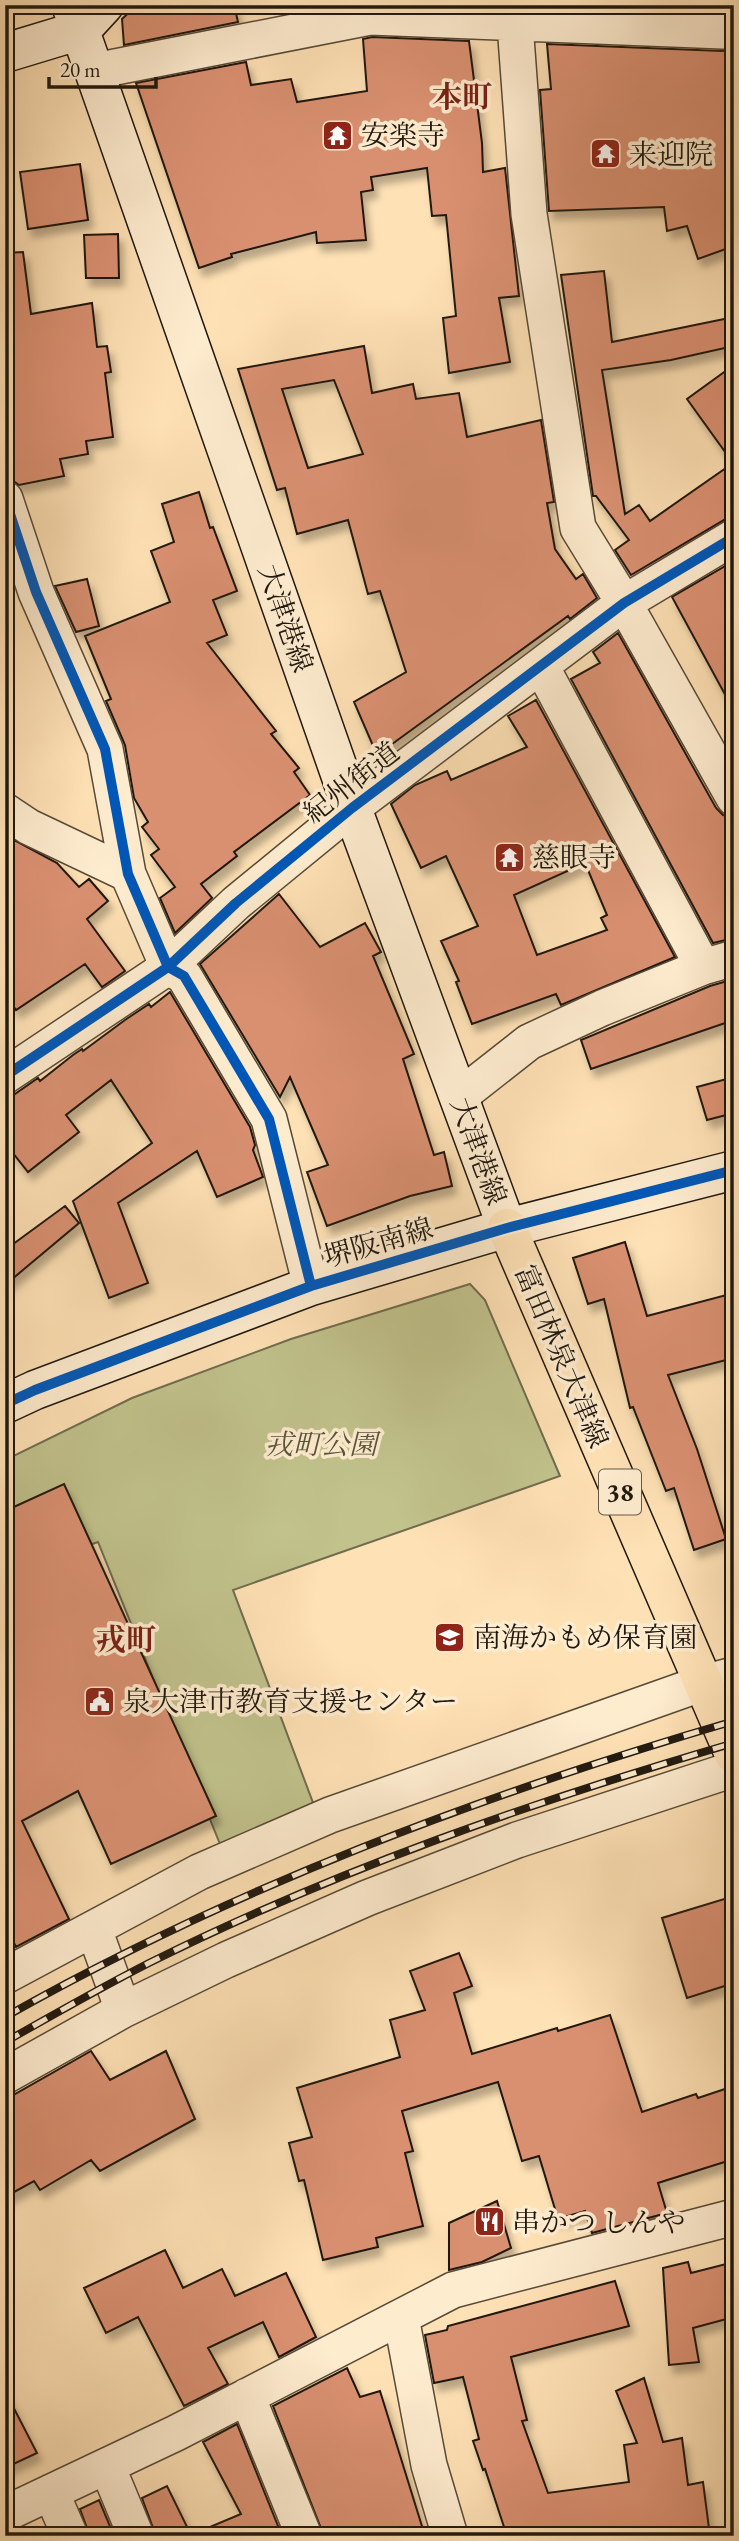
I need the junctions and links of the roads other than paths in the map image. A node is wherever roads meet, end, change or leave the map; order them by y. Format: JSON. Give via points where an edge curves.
{"nodes":[{"id":1,"x":85,"y":13,"type":"edge"},
{"id":2,"x":515,"y":24,"type":"junction"},
{"id":3,"x":734,"y":28,"type":"edge"},
{"id":4,"x":5,"y":52,"type":"edge"},
{"id":5,"x":95,"y":71,"type":"junction"},
{"id":6,"x":5,"y":499,"type":"edge"},
{"id":7,"x":734,"y":537,"type":"edge"},
{"id":8,"x":624,"y":603,"type":"junction"},
{"id":9,"x":541,"y":666,"type":"junction"},
{"id":10,"x":734,"y":798,"type":"edge"},
{"id":11,"x":352,"y":808,"type":"junction"},
{"id":12,"x":5,"y":811,"type":"edge"},
{"id":13,"x":128,"y":874,"type":"junction"},
{"id":14,"x":718,"y":962,"type":"edge"},
{"id":15,"x":168,"y":967,"type":"junction"},
{"id":16,"x":5,"y":1076,"type":"edge"},
{"id":17,"x":459,"y":1097,"type":"junction"},
{"id":18,"x":734,"y":1170,"type":"edge"},
{"id":19,"x":507,"y":1228,"type":"junction"},
{"id":20,"x":311,"y":1286,"type":"junction"},
{"id":21,"x":5,"y":1404,"type":"edge"},
{"id":22,"x":719,"y":1679,"type":"edge"},
{"id":23,"x":734,"y":1754,"type":"edge"},
{"id":24,"x":734,"y":1769,"type":"edge"},
{"id":25,"x":94,"y":1929,"type":"junction"},
{"id":26,"x":5,"y":1976,"type":"edge"},
{"id":27,"x":123,"y":2010,"type":"junction"},
{"id":28,"x":5,"y":2076,"type":"edge"},
{"id":29,"x":734,"y":2217,"type":"edge"},
{"id":30,"x":401,"y":2317,"type":"junction"},
{"id":31,"x":247,"y":2396,"type":"junction"},
{"id":32,"x":107,"y":2466,"type":"junction"},
{"id":33,"x":51,"y":2492,"type":"junction"},
{"id":34,"x":5,"y":2514,"type":"edge"},
{"id":35,"x":70,"y":2536,"type":"edge"},
{"id":36,"x":136,"y":2536,"type":"edge"},
{"id":37,"x":304,"y":2536,"type":"edge"},
{"id":38,"x":450,"y":2536,"type":"edge"}],
"edges":[{"from":1,"to":4,"type":"main road"},
{"from":1,"to":5,"type":"main road","name":"大津港線"},
{"from":2,"to":3,"type":"street"},
{"from":2,"to":5,"type":"street","via":[[370,17]]},
{"from":2,"to":8,"type":"street","via":[[529,214],[578,528]]},
{"from":5,"to":11,"type":"main road","name":"大津港線"},
{"from":6,"to":13,"type":"street","via":[[36,592],[105,749]]},
{"from":7,"to":8,"type":"street","name":"紀州街道"},
{"from":8,"to":9,"type":"street","name":"紀州街道"},
{"from":8,"to":10,"type":"street"},
{"from":9,"to":11,"type":"street","name":"紀州街道"},
{"from":9,"to":14,"type":"street"},
{"from":11,"to":15,"type":"street","name":"紀州街道","via":[[236,903]]},
{"from":11,"to":17,"type":"main road","name":"大津港線"},
{"from":12,"to":13,"type":"street"},
{"from":13,"to":15,"type":"street"},
{"from":14,"to":17,"type":"street","via":[[529,1042]]},
{"from":15,"to":16,"type":"street","name":"紀州街道"},
{"from":15,"to":20,"type":"street","via":[[184,976],[269,1119]]},
{"from":17,"to":19,"type":"main road","name":"大津港線"},
{"from":18,"to":19,"type":"main road","name":"堺阪南線"},
{"from":19,"to":20,"type":"main road","name":"堺阪南線"},
{"from":19,"to":22,"type":"main road","name":"富田林泉大津線","number":"38"},
{"from":20,"to":21,"type":"main road","name":"堺阪南線"},
{"from":22,"to":23,"type":"main road","name":"富田林泉大津線","number":"38"},
{"from":22,"to":25,"type":"street","via":[[330,1815],[199,1872]]},
{"from":24,"to":27,"type":"street","via":[[517,1840],[367,1898]]},
{"from":25,"to":26,"type":"street"},
{"from":25,"to":27,"type":"street"},
{"from":27,"to":28,"type":"street"},
{"from":29,"to":30,"type":"street","via":[[453,2290]]},
{"from":30,"to":31,"type":"street"},
{"from":30,"to":38,"type":"street","via":[[429,2465]]},
{"from":31,"to":32,"type":"street"},
{"from":31,"to":37,"type":"street"},
{"from":32,"to":33,"type":"street"},
{"from":32,"to":36,"type":"street"},
{"from":33,"to":34,"type":"street"},
{"from":33,"to":35,"type":"street"}]}
